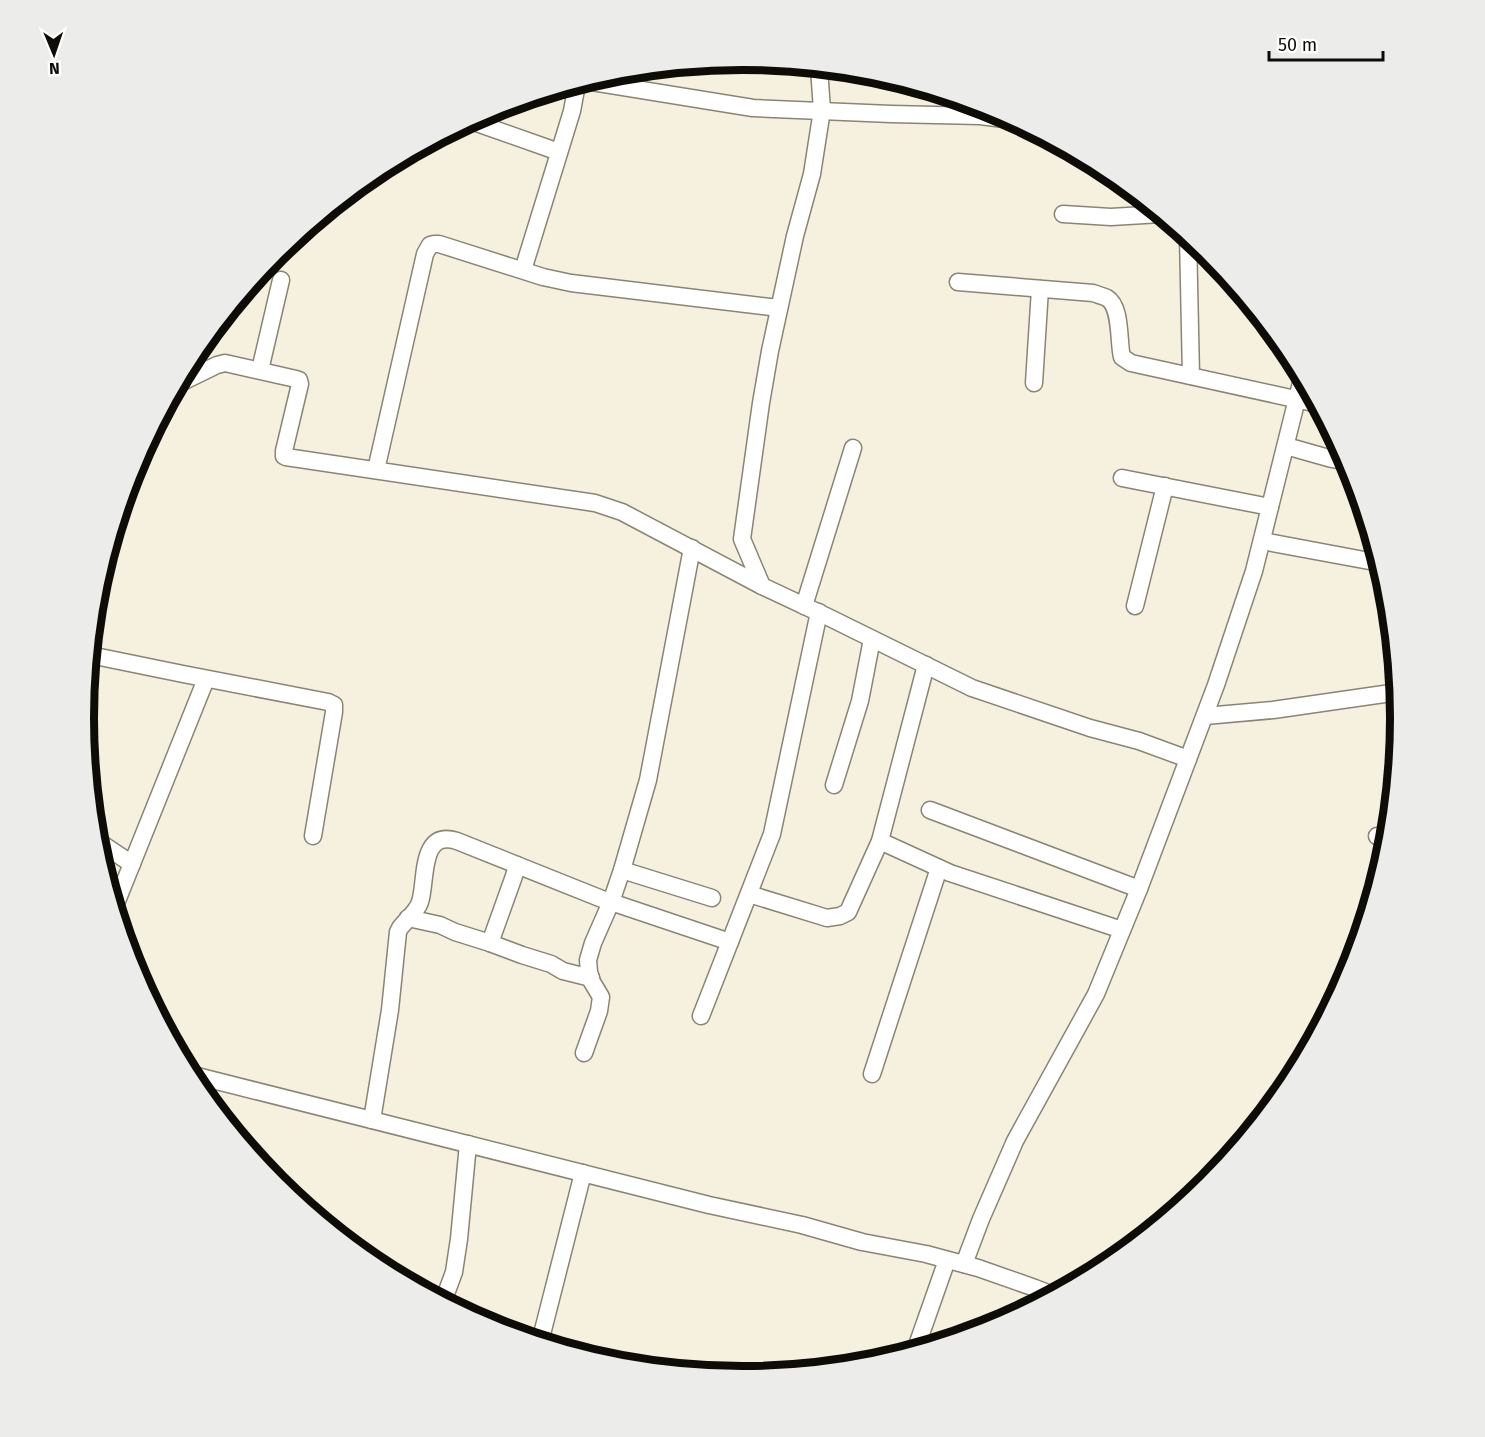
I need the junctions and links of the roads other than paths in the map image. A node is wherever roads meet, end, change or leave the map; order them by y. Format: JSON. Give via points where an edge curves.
{"nodes":[{"id":1,"x":820,"y":75,"type":"edge"},
{"id":2,"x":609,"y":85,"type":"edge"},
{"id":3,"x":576,"y":93,"type":"edge"},
{"id":4,"x":822,"y":110,"type":"junction"},
{"id":5,"x":980,"y":116,"type":"edge"},
{"id":6,"x":483,"y":125,"type":"edge"},
{"id":7,"x":559,"y":152,"type":"junction"},
{"id":8,"x":1063,"y":214,"type":"dead end"},
{"id":9,"x":1150,"y":214,"type":"edge"},
{"id":10,"x":1188,"y":248,"type":"edge"},
{"id":11,"x":523,"y":270,"type":"junction"},
{"id":12,"x":280,"y":280,"type":"dead end"},
{"id":13,"x":958,"y":282,"type":"dead end"},
{"id":14,"x":1040,"y":289,"type":"junction"},
{"id":15,"x":779,"y":308,"type":"junction"},
{"id":16,"x":260,"y":370,"type":"junction"},
{"id":17,"x":1191,"y":376,"type":"junction"},
{"id":18,"x":192,"y":377,"type":"edge"},
{"id":19,"x":1034,"y":383,"type":"dead end"},
{"id":20,"x":1300,"y":387,"type":"edge"},
{"id":21,"x":1297,"y":401,"type":"junction"},
{"id":22,"x":1309,"y":403,"type":"edge"},
{"id":23,"x":1286,"y":446,"type":"junction"},
{"id":24,"x":853,"y":448,"type":"dead end"},
{"id":25,"x":1336,"y":460,"type":"edge"},
{"id":26,"x":376,"y":470,"type":"junction"},
{"id":27,"x":1122,"y":478,"type":"dead end"},
{"id":28,"x":1164,"y":486,"type":"junction"},
{"id":29,"x":1270,"y":507,"type":"junction"},
{"id":30,"x":1262,"y":541,"type":"junction"},
{"id":31,"x":692,"y":548,"type":"junction"},
{"id":32,"x":1370,"y":561,"type":"edge"},
{"id":33,"x":762,"y":586,"type":"junction"},
{"id":34,"x":1135,"y":606,"type":"dead end"},
{"id":35,"x":811,"y":609,"type":"junction"},
{"id":36,"x":872,"y":639,"type":"junction"},
{"id":37,"x":98,"y":657,"type":"edge"},
{"id":38,"x":926,"y":665,"type":"junction"},
{"id":39,"x":206,"y":679,"type":"junction"},
{"id":40,"x":1389,"y":693,"type":"edge"},
{"id":41,"x":1204,"y":716,"type":"junction"},
{"id":42,"x":1188,"y":759,"type":"junction"},
{"id":43,"x":834,"y":785,"type":"dead end"},
{"id":44,"x":930,"y":810,"type":"dead end"},
{"id":45,"x":313,"y":836,"type":"dead end"},
{"id":46,"x":880,"y":841,"type":"junction"},
{"id":47,"x":108,"y":848,"type":"edge"},
{"id":48,"x":132,"y":864,"type":"junction"},
{"id":49,"x":517,"y":865,"type":"junction"},
{"id":50,"x":939,"y":868,"type":"junction"},
{"id":51,"x":622,"y":870,"type":"junction"},
{"id":52,"x":1139,"y":889,"type":"junction"},
{"id":53,"x":749,"y":894,"type":"junction"},
{"id":54,"x":120,"y":895,"type":"edge"},
{"id":55,"x":712,"y":898,"type":"dead end"},
{"id":56,"x":611,"y":902,"type":"junction"},
{"id":57,"x":408,"y":918,"type":"junction"},
{"id":58,"x":1122,"y":930,"type":"junction"},
{"id":59,"x":730,"y":942,"type":"junction"},
{"id":60,"x":490,"y":943,"type":"junction"},
{"id":61,"x":591,"y":978,"type":"junction"},
{"id":62,"x":701,"y":1016,"type":"dead end"},
{"id":63,"x":584,"y":1053,"type":"dead end"},
{"id":64,"x":872,"y":1074,"type":"dead end"},
{"id":65,"x":203,"y":1078,"type":"edge"},
{"id":66,"x":372,"y":1120,"type":"junction"},
{"id":67,"x":468,"y":1144,"type":"junction"},
{"id":68,"x":583,"y":1173,"type":"junction"},
{"id":69,"x":947,"y":1260,"type":"junction"},
{"id":70,"x":964,"y":1264,"type":"junction"},
{"id":71,"x":1044,"y":1292,"type":"edge"},
{"id":72,"x":446,"y":1295,"type":"edge"},
{"id":73,"x":542,"y":1334,"type":"edge"},
{"id":74,"x":918,"y":1342,"type":"edge"}],
"edges":[{"from":1,"to":4,"type":"street"},
{"from":2,"to":4,"type":"street","via":[[753,108]]},
{"from":3,"to":7,"type":"street"},
{"from":4,"to":5,"type":"street"},
{"from":4,"to":15,"type":"street","via":[[812,174]]},
{"from":6,"to":7,"type":"street"},
{"from":7,"to":11,"type":"street"},
{"from":8,"to":9,"type":"street"},
{"from":10,"to":17,"type":"street"},
{"from":11,"to":15,"type":"street","via":[[585,285]]},
{"from":11,"to":26,"type":"street","via":[[439,244],[427,249]]},
{"from":12,"to":16,"type":"street"},
{"from":13,"to":14,"type":"street"},
{"from":14,"to":17,"type":"street","via":[[1108,298],[1117,314],[1122,357],[1131,363]]},
{"from":14,"to":19,"type":"street"},
{"from":15,"to":33,"type":"street","via":[[742,539]]},
{"from":16,"to":18,"type":"street","via":[[221,363]]},
{"from":16,"to":26,"type":"street","via":[[300,382],[284,456]]},
{"from":17,"to":21,"type":"street"},
{"from":20,"to":21,"type":"street"},
{"from":21,"to":22,"type":"street"},
{"from":21,"to":23,"type":"street"},
{"from":23,"to":25,"type":"street"},
{"from":23,"to":29,"type":"street"},
{"from":24,"to":35,"type":"street"},
{"from":26,"to":31,"type":"street","via":[[595,502]]},
{"from":27,"to":28,"type":"street"},
{"from":28,"to":29,"type":"street"},
{"from":28,"to":34,"type":"street"},
{"from":29,"to":30,"type":"street"},
{"from":30,"to":32,"type":"street"},
{"from":30,"to":41,"type":"street"},
{"from":31,"to":33,"type":"street"},
{"from":31,"to":51,"type":"street","via":[[654,755]]},
{"from":33,"to":35,"type":"street"},
{"from":35,"to":36,"type":"street"},
{"from":35,"to":53,"type":"street","via":[[772,834]]},
{"from":36,"to":38,"type":"street"},
{"from":36,"to":43,"type":"street","via":[[860,701]]},
{"from":37,"to":39,"type":"street"},
{"from":38,"to":42,"type":"street","via":[[972,688]]},
{"from":38,"to":46,"type":"street"},
{"from":39,"to":45,"type":"street","via":[[334,705]]},
{"from":39,"to":48,"type":"street"},
{"from":40,"to":41,"type":"street"},
{"from":41,"to":42,"type":"street"},
{"from":42,"to":52,"type":"street"},
{"from":44,"to":52,"type":"street"},
{"from":46,"to":50,"type":"street"},
{"from":46,"to":53,"type":"street","via":[[848,912],[840,916],[827,918]]},
{"from":47,"to":48,"type":"street"},
{"from":48,"to":54,"type":"street"},
{"from":49,"to":56,"type":"street"},
{"from":49,"to":57,"type":"street","via":[[452,839],[440,840],[428,854],[420,902]]},
{"from":49,"to":60,"type":"street"},
{"from":50,"to":58,"type":"street"},
{"from":50,"to":64,"type":"street"},
{"from":51,"to":55,"type":"street"},
{"from":51,"to":56,"type":"street"},
{"from":52,"to":58,"type":"street"},
{"from":53,"to":59,"type":"street"},
{"from":56,"to":59,"type":"street"},
{"from":56,"to":61,"type":"street","via":[[588,960]]},
{"from":57,"to":60,"type":"street"},
{"from":57,"to":66,"type":"street","via":[[397,937]]},
{"from":58,"to":70,"type":"street","via":[[1096,994],[1015,1141]]},
{"from":59,"to":62,"type":"street"},
{"from":60,"to":61,"type":"street"},
{"from":61,"to":63,"type":"street","via":[[601,998]]},
{"from":65,"to":66,"type":"street"},
{"from":66,"to":67,"type":"street"},
{"from":67,"to":68,"type":"street"},
{"from":67,"to":72,"type":"street","via":[[459,1239]]},
{"from":68,"to":69,"type":"street"},
{"from":68,"to":73,"type":"street"},
{"from":69,"to":70,"type":"street"},
{"from":69,"to":74,"type":"street"},
{"from":70,"to":71,"type":"street"}]}
